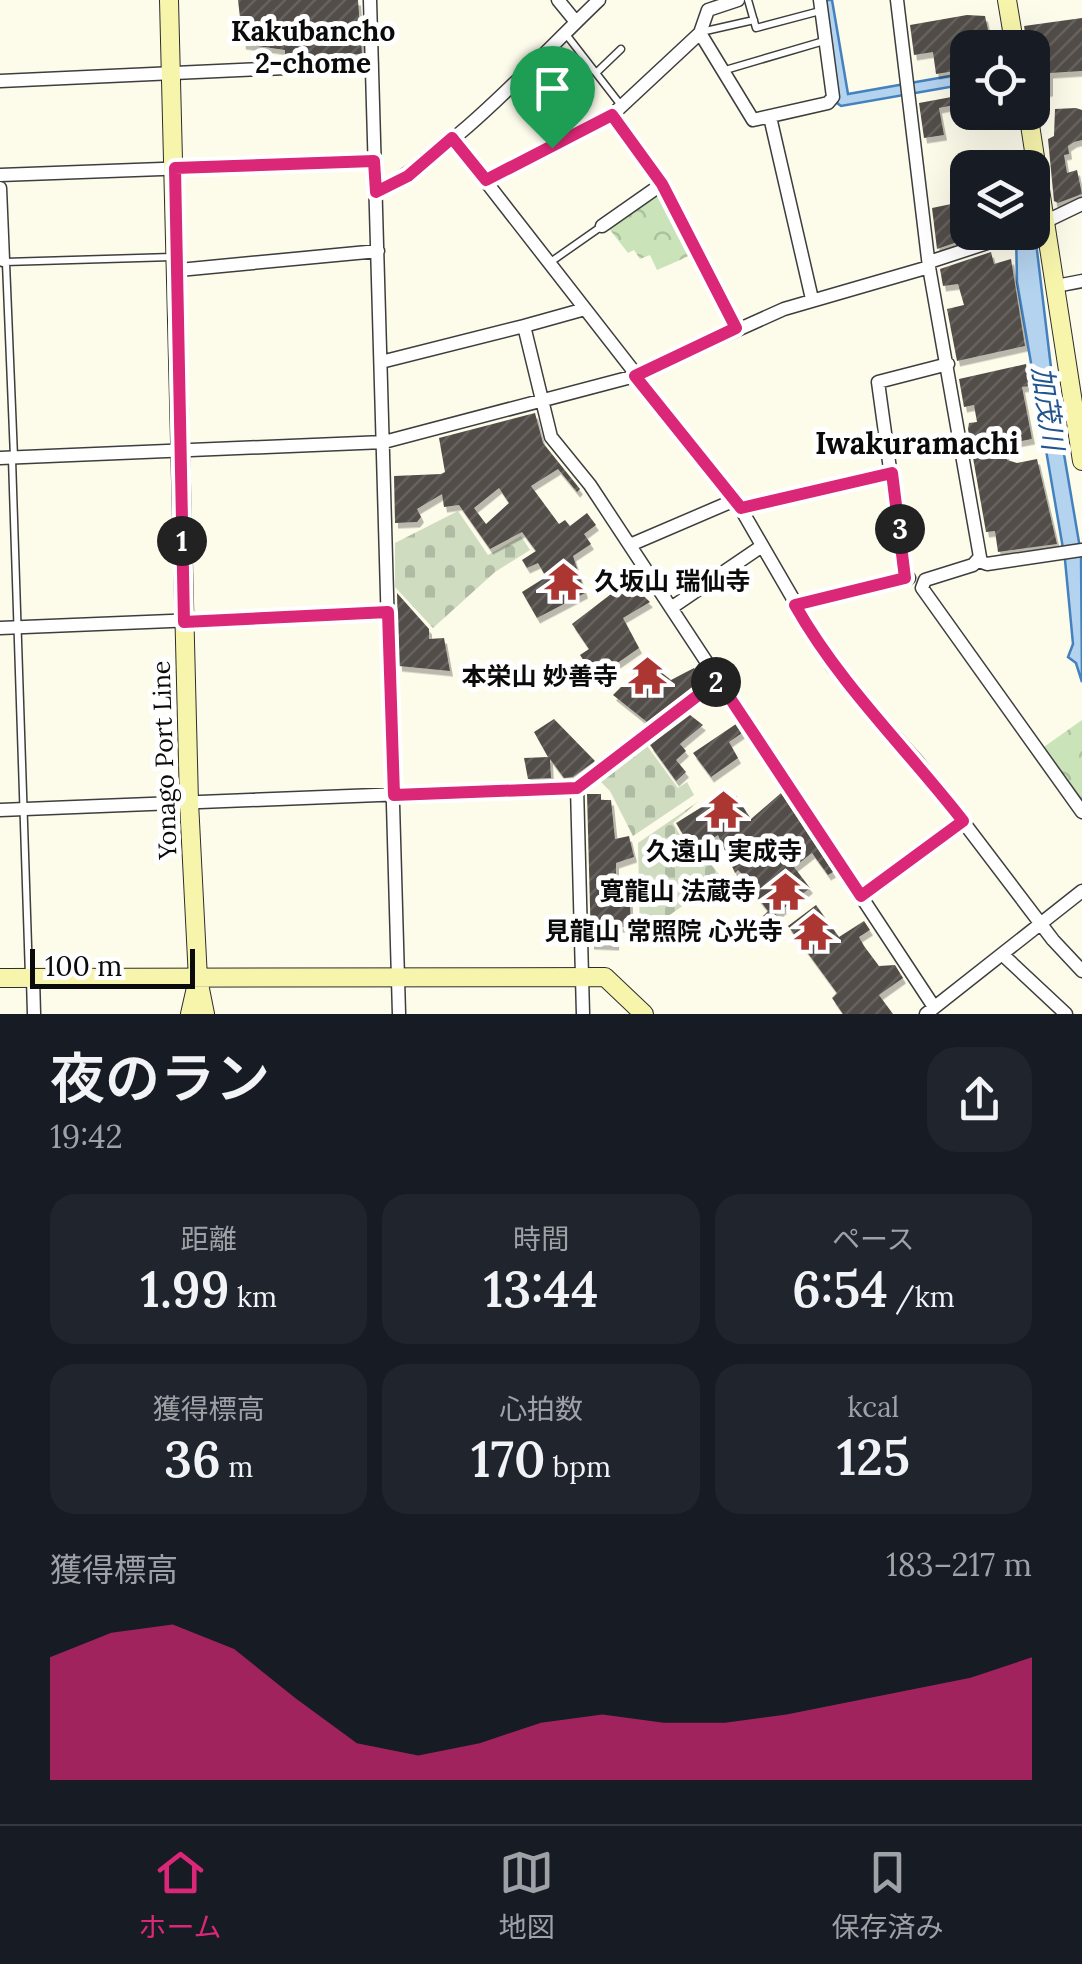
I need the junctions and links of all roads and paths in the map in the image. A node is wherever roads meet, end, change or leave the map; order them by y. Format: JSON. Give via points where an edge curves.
{"nodes":[{"id":1,"x":169,"y":0,"type":"edge"},
{"id":2,"x":370,"y":0,"type":"edge"},
{"id":3,"x":558,"y":0,"type":"edge"},
{"id":4,"x":600,"y":0,"type":"edge"},
{"id":5,"x":738,"y":0,"type":"edge"},
{"id":6,"x":748,"y":0,"type":"edge"},
{"id":7,"x":897,"y":0,"type":"edge"},
{"id":8,"x":1007,"y":0,"type":"edge"},
{"id":9,"x":703,"y":5,"type":"edge"},
{"id":10,"x":821,"y":5,"type":"edge"},
{"id":11,"x":754,"y":20,"type":"junction"},
{"id":12,"x":576,"y":22,"type":"junction"},
{"id":13,"x":1012,"y":30,"type":"edge"},
{"id":14,"x":700,"y":32,"type":"junction"},
{"id":15,"x":565,"y":33,"type":"junction"},
{"id":16,"x":826,"y":40,"type":"junction"},
{"id":17,"x":621,"y":49,"type":"dead end"},
{"id":18,"x":372,"y":64,"type":"junction"},
{"id":19,"x":722,"y":71,"type":"junction"},
{"id":20,"x":596,"y":73,"type":"junction"},
{"id":21,"x":171,"y":75,"type":"junction"},
{"id":22,"x":0,"y":80,"type":"edge"},
{"id":23,"x":616,"y":110,"type":"junction"},
{"id":24,"x":770,"y":117,"type":"junction"},
{"id":25,"x":452,"y":138,"type":"junction"},
{"id":26,"x":374,"y":161,"type":"junction"},
{"id":27,"x":175,"y":168,"type":"junction"},
{"id":28,"x":0,"y":175,"type":"edge"},
{"id":29,"x":486,"y":180,"type":"junction"},
{"id":30,"x":662,"y":184,"type":"junction"},
{"id":31,"x":0,"y":188,"type":"edge"},
{"id":32,"x":376,"y":192,"type":"junction"},
{"id":33,"x":1082,"y":204,"type":"edge"},
{"id":34,"x":1050,"y":220,"type":"edge"},
{"id":35,"x":602,"y":226,"type":"joint"},
{"id":36,"x":972,"y":250,"type":"edge"},
{"id":37,"x":1045,"y":250,"type":"edge"},
{"id":38,"x":378,"y":251,"type":"junction"},
{"id":39,"x":4,"y":262,"type":"junction"},
{"id":40,"x":552,"y":262,"type":"junction"},
{"id":41,"x":178,"y":263,"type":"junction"},
{"id":42,"x":929,"y":265,"type":"junction"},
{"id":43,"x":1082,"y":281,"type":"edge"},
{"id":44,"x":1056,"y":286,"type":"junction"},
{"id":45,"x":812,"y":300,"type":"junction"},
{"id":46,"x":584,"y":309,"type":"junction"},
{"id":47,"x":524,"y":326,"type":"junction"},
{"id":48,"x":736,"y":328,"type":"junction"},
{"id":49,"x":381,"y":362,"type":"junction"},
{"id":50,"x":948,"y":364,"type":"junction"},
{"id":51,"x":635,"y":376,"type":"junction"},
{"id":52,"x":542,"y":401,"type":"junction"},
{"id":53,"x":384,"y":442,"type":"junction"},
{"id":54,"x":179,"y":452,"type":"junction"},
{"id":55,"x":8,"y":458,"type":"edge"},
{"id":56,"x":1082,"y":461,"type":"edge"},
{"id":57,"x":892,"y":473,"type":"junction"},
{"id":58,"x":738,"y":504,"type":"junction"},
{"id":59,"x":630,"y":545,"type":"junction"},
{"id":60,"x":762,"y":546,"type":"junction"},
{"id":61,"x":1082,"y":550,"type":"edge"},
{"id":62,"x":979,"y":561,"type":"junction"},
{"id":63,"x":905,"y":578,"type":"junction"},
{"id":64,"x":923,"y":582,"type":"junction"},
{"id":65,"x":795,"y":605,"type":"junction"},
{"id":66,"x":672,"y":608,"type":"junction"},
{"id":67,"x":388,"y":612,"type":"junction"},
{"id":68,"x":184,"y":622,"type":"junction"},
{"id":69,"x":18,"y":627,"type":"junction"},
{"id":70,"x":0,"y":628,"type":"edge"},
{"id":71,"x":718,"y":680,"type":"junction"},
{"id":72,"x":577,"y":788,"type":"junction"},
{"id":73,"x":394,"y":795,"type":"junction"},
{"id":74,"x":189,"y":802,"type":"junction"},
{"id":75,"x":24,"y":809,"type":"junction"},
{"id":76,"x":0,"y":810,"type":"edge"},
{"id":77,"x":1082,"y":812,"type":"edge"},
{"id":78,"x":963,"y":821,"type":"junction"},
{"id":79,"x":1082,"y":892,"type":"edge"},
{"id":80,"x":861,"y":896,"type":"junction"},
{"id":81,"x":1041,"y":923,"type":"junction"},
{"id":82,"x":1003,"y":955,"type":"junction"},
{"id":83,"x":1082,"y":971,"type":"edge"},
{"id":84,"x":398,"y":977,"type":"junction"},
{"id":85,"x":582,"y":977,"type":"junction"},
{"id":86,"x":0,"y":978,"type":"edge"},
{"id":87,"x":31,"y":978,"type":"junction"},
{"id":88,"x":198,"y":979,"type":"junction"},
{"id":89,"x":930,"y":1011,"type":"edge"},
{"id":90,"x":34,"y":1014,"type":"edge"},
{"id":91,"x":190,"y":1014,"type":"edge"},
{"id":92,"x":204,"y":1014,"type":"edge"},
{"id":93,"x":399,"y":1014,"type":"edge"},
{"id":94,"x":583,"y":1014,"type":"edge"},
{"id":95,"x":644,"y":1014,"type":"edge"},
{"id":96,"x":1066,"y":1014,"type":"edge"}],
"edges":[{"from":1,"to":21,"type":"main road","name":"Yonago Port Line"},
{"from":2,"to":18,"type":"street"},
{"from":3,"to":12,"type":"street"},
{"from":4,"to":12,"type":"street"},
{"from":5,"to":9,"type":"street"},
{"from":6,"to":11,"type":"lane"},
{"from":7,"to":42,"type":"street"},
{"from":8,"to":13,"type":"main road"},
{"from":9,"to":14,"type":"street"},
{"from":10,"to":11,"type":"lane","via":[[756,28]]},
{"from":10,"to":16,"type":"street"},
{"from":11,"to":14,"type":"lane"},
{"from":12,"to":15,"type":"street"},
{"from":14,"to":19,"type":"street"},
{"from":14,"to":23,"type":"street"},
{"from":15,"to":20,"type":"lane"},
{"from":15,"to":25,"type":"street"},
{"from":16,"to":19,"type":"lane"},
{"from":16,"to":24,"type":"street","via":[[833,100]]},
{"from":17,"to":20,"type":"lane"},
{"from":18,"to":21,"type":"street"},
{"from":18,"to":26,"type":"street"},
{"from":19,"to":24,"type":"street","via":[[753,120]]},
{"from":20,"to":23,"type":"lane"},
{"from":21,"to":22,"type":"street"},
{"from":21,"to":27,"type":"main road","name":"Yonago Port Line"},
{"from":23,"to":29,"type":"street"},
{"from":23,"to":30,"type":"street"},
{"from":24,"to":45,"type":"street"},
{"from":25,"to":29,"type":"street"},
{"from":25,"to":32,"type":"street","via":[[408,176]]},
{"from":26,"to":27,"type":"street"},
{"from":26,"to":32,"type":"street"},
{"from":27,"to":28,"type":"street"},
{"from":27,"to":41,"type":"main road","name":"Yonago Port Line"},
{"from":29,"to":40,"type":"street"},
{"from":30,"to":35,"type":"street"},
{"from":30,"to":48,"type":"street"},
{"from":31,"to":39,"type":"street"},
{"from":32,"to":38,"type":"street"},
{"from":33,"to":34,"type":"street"},
{"from":35,"to":40,"type":"lane"},
{"from":36,"to":42,"type":"street"},
{"from":37,"to":44,"type":"main road"},
{"from":38,"to":41,"type":"street"},
{"from":38,"to":49,"type":"street"},
{"from":39,"to":41,"type":"lane"},
{"from":39,"to":55,"type":"lane"},
{"from":40,"to":46,"type":"street"},
{"from":41,"to":54,"type":"main road","name":"Yonago Port Line"},
{"from":42,"to":45,"type":"street"},
{"from":42,"to":50,"type":"street"},
{"from":43,"to":44,"type":"street"},
{"from":44,"to":56,"type":"main road"},
{"from":45,"to":48,"type":"street"},
{"from":46,"to":47,"type":"street"},
{"from":46,"to":51,"type":"street"},
{"from":47,"to":49,"type":"street"},
{"from":47,"to":52,"type":"street"},
{"from":48,"to":51,"type":"street"},
{"from":49,"to":53,"type":"street"},
{"from":50,"to":57,"type":"street","via":[[878,382]]},
{"from":50,"to":62,"type":"street"},
{"from":51,"to":52,"type":"street"},
{"from":51,"to":58,"type":"street"},
{"from":52,"to":53,"type":"street"},
{"from":52,"to":59,"type":"street","via":[[551,436]]},
{"from":53,"to":54,"type":"street"},
{"from":53,"to":67,"type":"street"},
{"from":54,"to":55,"type":"street"},
{"from":54,"to":68,"type":"main road","name":"Yonago Port Line"},
{"from":55,"to":69,"type":"lane"},
{"from":57,"to":58,"type":"street"},
{"from":57,"to":63,"type":"street"},
{"from":58,"to":59,"type":"street"},
{"from":58,"to":60,"type":"street"},
{"from":59,"to":66,"type":"street"},
{"from":60,"to":65,"type":"street"},
{"from":60,"to":66,"type":"street"},
{"from":61,"to":62,"type":"street"},
{"from":62,"to":64,"type":"street"},
{"from":63,"to":64,"type":"street"},
{"from":63,"to":65,"type":"street"},
{"from":64,"to":77,"type":"street"},
{"from":65,"to":78,"type":"street","via":[[842,678]]},
{"from":66,"to":71,"type":"street"},
{"from":67,"to":68,"type":"street"},
{"from":67,"to":73,"type":"street"},
{"from":68,"to":69,"type":"street"},
{"from":68,"to":74,"type":"main road","name":"Yonago Port Line"},
{"from":69,"to":70,"type":"street"},
{"from":69,"to":75,"type":"lane"},
{"from":71,"to":72,"type":"street"},
{"from":71,"to":80,"type":"street"},
{"from":72,"to":73,"type":"street"},
{"from":72,"to":85,"type":"street"},
{"from":73,"to":74,"type":"street"},
{"from":73,"to":84,"type":"street"},
{"from":74,"to":75,"type":"street"},
{"from":74,"to":88,"type":"main road","name":"Yonago Port Line"},
{"from":75,"to":76,"type":"street"},
{"from":75,"to":87,"type":"lane"},
{"from":78,"to":80,"type":"street"},
{"from":78,"to":81,"type":"street"},
{"from":79,"to":81,"type":"street"},
{"from":80,"to":89,"type":"street"},
{"from":81,"to":82,"type":"street"},
{"from":81,"to":83,"type":"street"},
{"from":82,"to":89,"type":"street"},
{"from":82,"to":96,"type":"street"},
{"from":84,"to":85,"type":"main road"},
{"from":84,"to":88,"type":"main road"},
{"from":84,"to":93,"type":"street"},
{"from":85,"to":94,"type":"street"},
{"from":85,"to":95,"type":"main road","via":[[611,979]]},
{"from":86,"to":87,"type":"main road"},
{"from":87,"to":88,"type":"main road"},
{"from":87,"to":90,"type":"street"},
{"from":88,"to":91,"type":"main road","name":"Yonago Port Line"},
{"from":88,"to":92,"type":"main road","name":"Yonago Port Line"}]}
